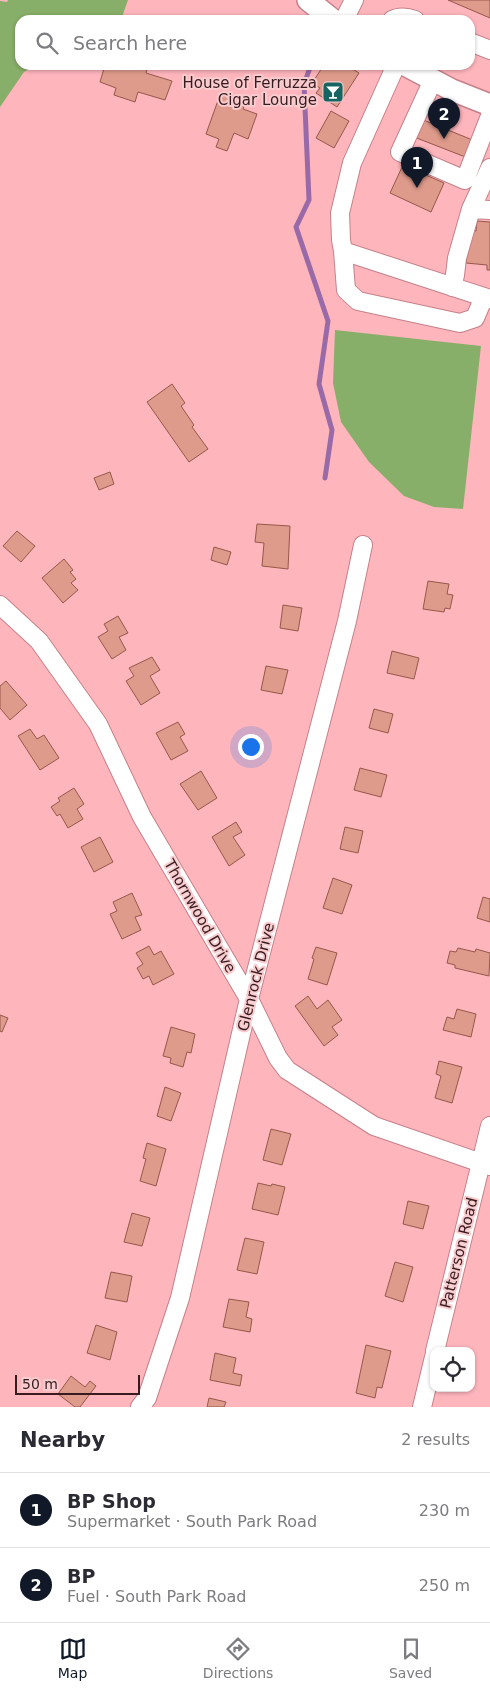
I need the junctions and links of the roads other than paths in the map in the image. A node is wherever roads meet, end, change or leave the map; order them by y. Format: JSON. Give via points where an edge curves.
{"nodes":[{"id":1,"x":308,"y":0,"type":"edge"},
{"id":2,"x":354,"y":0,"type":"edge"},
{"id":3,"x":327,"y":15,"type":"edge"},
{"id":4,"x":346,"y":15,"type":"edge"},
{"id":5,"x":475,"y":44,"type":"edge"},
{"id":6,"x":490,"y":50,"type":"edge"},
{"id":7,"x":394,"y":70,"type":"edge"},
{"id":8,"x":414,"y":70,"type":"edge"},
{"id":9,"x":433,"y":80,"type":"junction"},
{"id":10,"x":490,"y":105,"type":"edge"},
{"id":11,"x":490,"y":116,"type":"edge"},
{"id":12,"x":490,"y":168,"type":"edge"},
{"id":13,"x":471,"y":209,"type":"junction"},
{"id":14,"x":490,"y":210,"type":"edge"},
{"id":15,"x":343,"y":251,"type":"junction"},
{"id":16,"x":452,"y":287,"type":"junction"},
{"id":17,"x":487,"y":298,"type":"edge"},
{"id":18,"x":363,"y":544,"type":"dead end"},
{"id":19,"x":0,"y":605,"type":"edge"},
{"id":20,"x":250,"y":999,"type":"junction"},
{"id":21,"x":490,"y":1126,"type":"edge"},
{"id":22,"x":485,"y":1165,"type":"edge"},
{"id":23,"x":436,"y":1347,"type":"edge"},
{"id":24,"x":430,"y":1374,"type":"edge"},
{"id":25,"x":140,"y":1407,"type":"edge"},
{"id":26,"x":422,"y":1407,"type":"edge"}],
"edges":[{"from":1,"to":3,"type":"main road"},
{"from":2,"to":4,"type":"street"},
{"from":5,"to":6,"type":"street"},
{"from":7,"to":15,"type":"street","via":[[352,163],[340,213]]},
{"from":8,"to":9,"type":"main road"},
{"from":9,"to":10,"type":"main road"},
{"from":9,"to":11,"type":"street","via":[[400,152],[465,180]]},
{"from":12,"to":13,"type":"street"},
{"from":13,"to":14,"type":"street"},
{"from":13,"to":16,"type":"street"},
{"from":15,"to":16,"type":"street"},
{"from":15,"to":17,"type":"street","via":[[346,290],[358,301],[460,323],[475,318]]},
{"from":16,"to":17,"type":"street"},
{"from":18,"to":20,"type":"street","name":"Glenrock Drive","via":[[347,621]]},
{"from":19,"to":20,"type":"street","name":"Thornwood Drive","via":[[39,641],[98,724],[142,817]]},
{"from":20,"to":22,"type":"street","name":"Thornwood Drive","via":[[287,1070],[374,1126]]},
{"from":20,"to":25,"type":"street","name":"Glenrock Drive","via":[[180,1298],[148,1398]]},
{"from":21,"to":22,"type":"street","name":"Patterson Road"},
{"from":22,"to":23,"type":"street","name":"Patterson Road"},
{"from":24,"to":26,"type":"street"}]}
